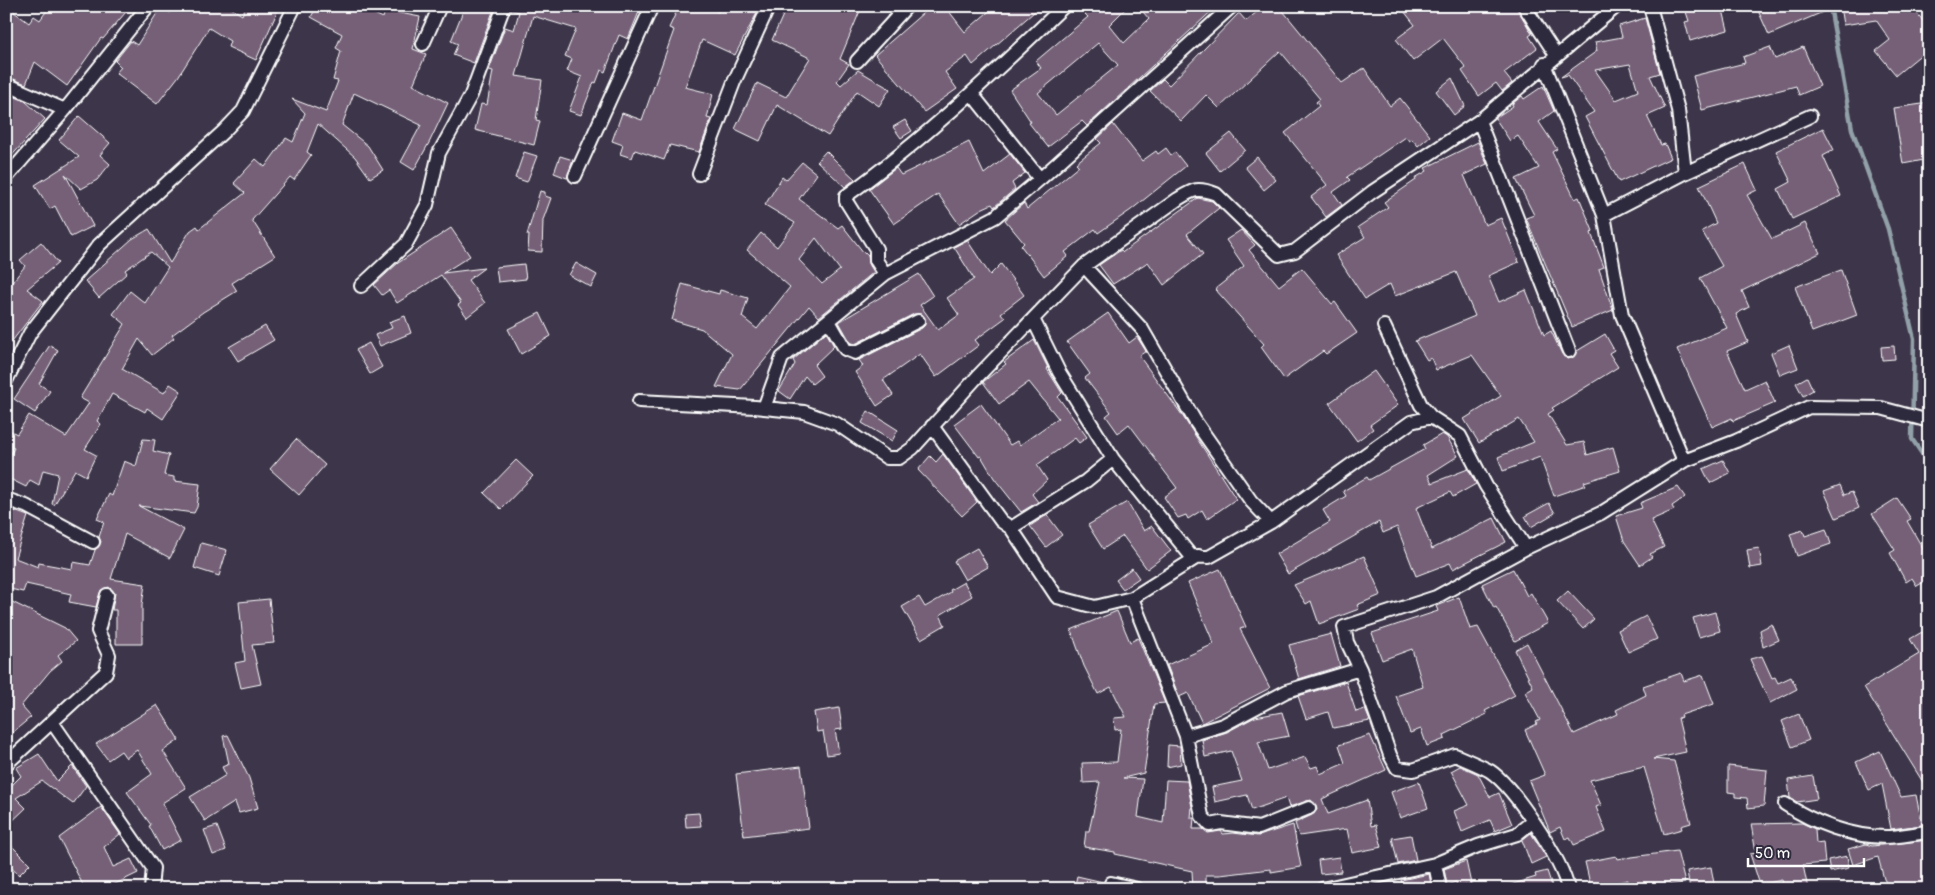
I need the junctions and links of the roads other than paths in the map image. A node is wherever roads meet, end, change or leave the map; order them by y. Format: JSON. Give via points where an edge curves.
{"nodes":[{"id":1,"x":148,"y":6,"type":"edge"},
{"id":2,"x":295,"y":6,"type":"edge"},
{"id":3,"x":440,"y":6,"type":"edge"},
{"id":4,"x":504,"y":6,"type":"edge"},
{"id":5,"x":652,"y":6,"type":"edge"},
{"id":6,"x":907,"y":6,"type":"edge"},
{"id":7,"x":1064,"y":6,"type":"edge"},
{"id":8,"x":1232,"y":6,"type":"edge"},
{"id":9,"x":1524,"y":6,"type":"edge"},
{"id":10,"x":1617,"y":6,"type":"edge"},
{"id":11,"x":1650,"y":6,"type":"edge"},
{"id":12,"x":767,"y":7,"type":"edge"},
{"id":13,"x":423,"y":44,"type":"dead end"},
{"id":14,"x":1556,"y":54,"type":"junction"},
{"id":15,"x":856,"y":61,"type":"dead end"},
{"id":16,"x":1544,"y":64,"type":"junction"},
{"id":17,"x":6,"y":84,"type":"edge"},
{"id":18,"x":972,"y":94,"type":"junction"},
{"id":19,"x":65,"y":110,"type":"junction"},
{"id":20,"x":1810,"y":116,"type":"dead end"},
{"id":21,"x":1479,"y":121,"type":"junction"},
{"id":22,"x":1685,"y":173,"type":"junction"},
{"id":23,"x":699,"y":174,"type":"dead end"},
{"id":24,"x":575,"y":176,"type":"dead end"},
{"id":25,"x":6,"y":178,"type":"edge"},
{"id":26,"x":1040,"y":179,"type":"junction"},
{"id":27,"x":1604,"y":215,"type":"junction"},
{"id":28,"x":1084,"y":266,"type":"junction"},
{"id":29,"x":885,"y":274,"type":"junction"},
{"id":30,"x":360,"y":286,"type":"dead end"},
{"id":31,"x":1033,"y":319,"type":"junction"},
{"id":32,"x":829,"y":321,"type":"junction"},
{"id":33,"x":918,"y":321,"type":"dead end"},
{"id":34,"x":1384,"y":326,"type":"dead end"},
{"id":35,"x":1569,"y":351,"type":"dead end"},
{"id":36,"x":6,"y":381,"type":"edge"},
{"id":37,"x":639,"y":401,"type":"dead end"},
{"id":38,"x":764,"y":408,"type":"junction"},
{"id":39,"x":1431,"y":417,"type":"junction"},
{"id":40,"x":1929,"y":421,"type":"edge"},
{"id":41,"x":932,"y":426,"type":"junction"},
{"id":42,"x":1113,"y":459,"type":"junction"},
{"id":43,"x":1684,"y":461,"type":"junction"},
{"id":44,"x":6,"y":499,"type":"edge"},
{"id":45,"x":1271,"y":522,"type":"junction"},
{"id":46,"x":1011,"y":528,"type":"junction"},
{"id":47,"x":93,"y":542,"type":"dead end"},
{"id":48,"x":1526,"y":548,"type":"junction"},
{"id":49,"x":1199,"y":556,"type":"junction"},
{"id":50,"x":107,"y":595,"type":"dead end"},
{"id":51,"x":1132,"y":598,"type":"junction"},
{"id":52,"x":1360,"y":669,"type":"junction"},
{"id":53,"x":52,"y":722,"type":"junction"},
{"id":54,"x":1186,"y":736,"type":"junction"},
{"id":55,"x":6,"y":764,"type":"edge"},
{"id":56,"x":1785,"y":804,"type":"dead end"},
{"id":57,"x":1309,"y":808,"type":"dead end"},
{"id":58,"x":1534,"y":822,"type":"junction"},
{"id":59,"x":1929,"y":832,"type":"edge"},
{"id":60,"x":1435,"y":864,"type":"junction"},
{"id":61,"x":1111,"y":883,"type":"dead end"},
{"id":62,"x":151,"y":889,"type":"edge"},
{"id":63,"x":1137,"y":889,"type":"edge"},
{"id":64,"x":1322,"y":889,"type":"edge"},
{"id":65,"x":1440,"y":889,"type":"edge"},
{"id":66,"x":1568,"y":889,"type":"edge"}],
"edges":[{"from":1,"to":19,"type":"street"},
{"from":2,"to":36,"type":"street","via":[[243,111],[99,245],[30,333]]},
{"from":3,"to":13,"type":"street"},
{"from":4,"to":30,"type":"street","via":[[471,95],[439,153],[427,205],[406,244]]},
{"from":5,"to":24,"type":"street"},
{"from":6,"to":15,"type":"street"},
{"from":7,"to":18,"type":"street"},
{"from":8,"to":26,"type":"street"},
{"from":9,"to":14,"type":"street"},
{"from":10,"to":14,"type":"street"},
{"from":11,"to":22,"type":"street","via":[[1678,110]]},
{"from":12,"to":23,"type":"street"},
{"from":14,"to":16,"type":"street"},
{"from":16,"to":21,"type":"street"},
{"from":16,"to":27,"type":"street"},
{"from":17,"to":19,"type":"street"},
{"from":18,"to":26,"type":"street"},
{"from":18,"to":29,"type":"street","via":[[846,196],[876,249],[876,260]]},
{"from":19,"to":25,"type":"street"},
{"from":20,"to":22,"type":"street"},
{"from":21,"to":28,"type":"street","via":[[1372,192],[1295,251],[1279,255],[1216,194],[1194,189]]},
{"from":21,"to":35,"type":"street"},
{"from":22,"to":27,"type":"street"},
{"from":26,"to":29,"type":"street","via":[[995,217]]},
{"from":27,"to":43,"type":"street","via":[[1622,315]]},
{"from":28,"to":31,"type":"street"},
{"from":28,"to":45,"type":"street","via":[[1142,329],[1195,421],[1251,501]]},
{"from":29,"to":32,"type":"street"},
{"from":31,"to":41,"type":"street"},
{"from":31,"to":42,"type":"street","via":[[1059,372]]},
{"from":32,"to":33,"type":"street","via":[[845,349],[855,352]]},
{"from":32,"to":38,"type":"street","via":[[782,358]]},
{"from":34,"to":39,"type":"street","via":[[1421,405]]},
{"from":37,"to":38,"type":"street"},
{"from":38,"to":41,"type":"street","via":[[804,412],[837,424],[888,458],[899,458],[913,448]]},
{"from":39,"to":45,"type":"street","via":[[1410,422]]},
{"from":39,"to":48,"type":"street","via":[[1460,436],[1486,486]]},
{"from":40,"to":43,"type":"street","via":[[1881,408],[1809,407]]},
{"from":41,"to":46,"type":"street","via":[[1002,521]]},
{"from":42,"to":46,"type":"street","via":[[1086,481]]},
{"from":42,"to":49,"type":"street","via":[[1191,556]]},
{"from":43,"to":48,"type":"street","via":[[1600,512]]},
{"from":44,"to":47,"type":"street","via":[[26,506]]},
{"from":45,"to":49,"type":"street","via":[[1209,556]]},
{"from":46,"to":51,"type":"street","via":[[1057,597],[1095,607]]},
{"from":48,"to":52,"type":"street","via":[[1436,597],[1344,627],[1347,642]]},
{"from":49,"to":51,"type":"street"},
{"from":50,"to":53,"type":"street","via":[[98,631],[109,656],[106,672]]},
{"from":51,"to":54,"type":"street"},
{"from":52,"to":54,"type":"street","via":[[1287,691],[1223,725]]},
{"from":52,"to":58,"type":"street","via":[[1397,768],[1413,770],[1455,755],[1490,771],[1510,789]]},
{"from":53,"to":55,"type":"street"},
{"from":53,"to":62,"type":"street","via":[[153,868]]},
{"from":54,"to":57,"type":"street","via":[[1202,816],[1210,825],[1221,823],[1259,828]]},
{"from":56,"to":59,"type":"street","via":[[1851,834],[1887,837]]},
{"from":58,"to":60,"type":"street","via":[[1518,834]]},
{"from":58,"to":66,"type":"street"},
{"from":60,"to":64,"type":"street"},
{"from":60,"to":65,"type":"street"},
{"from":61,"to":63,"type":"street"}]}
